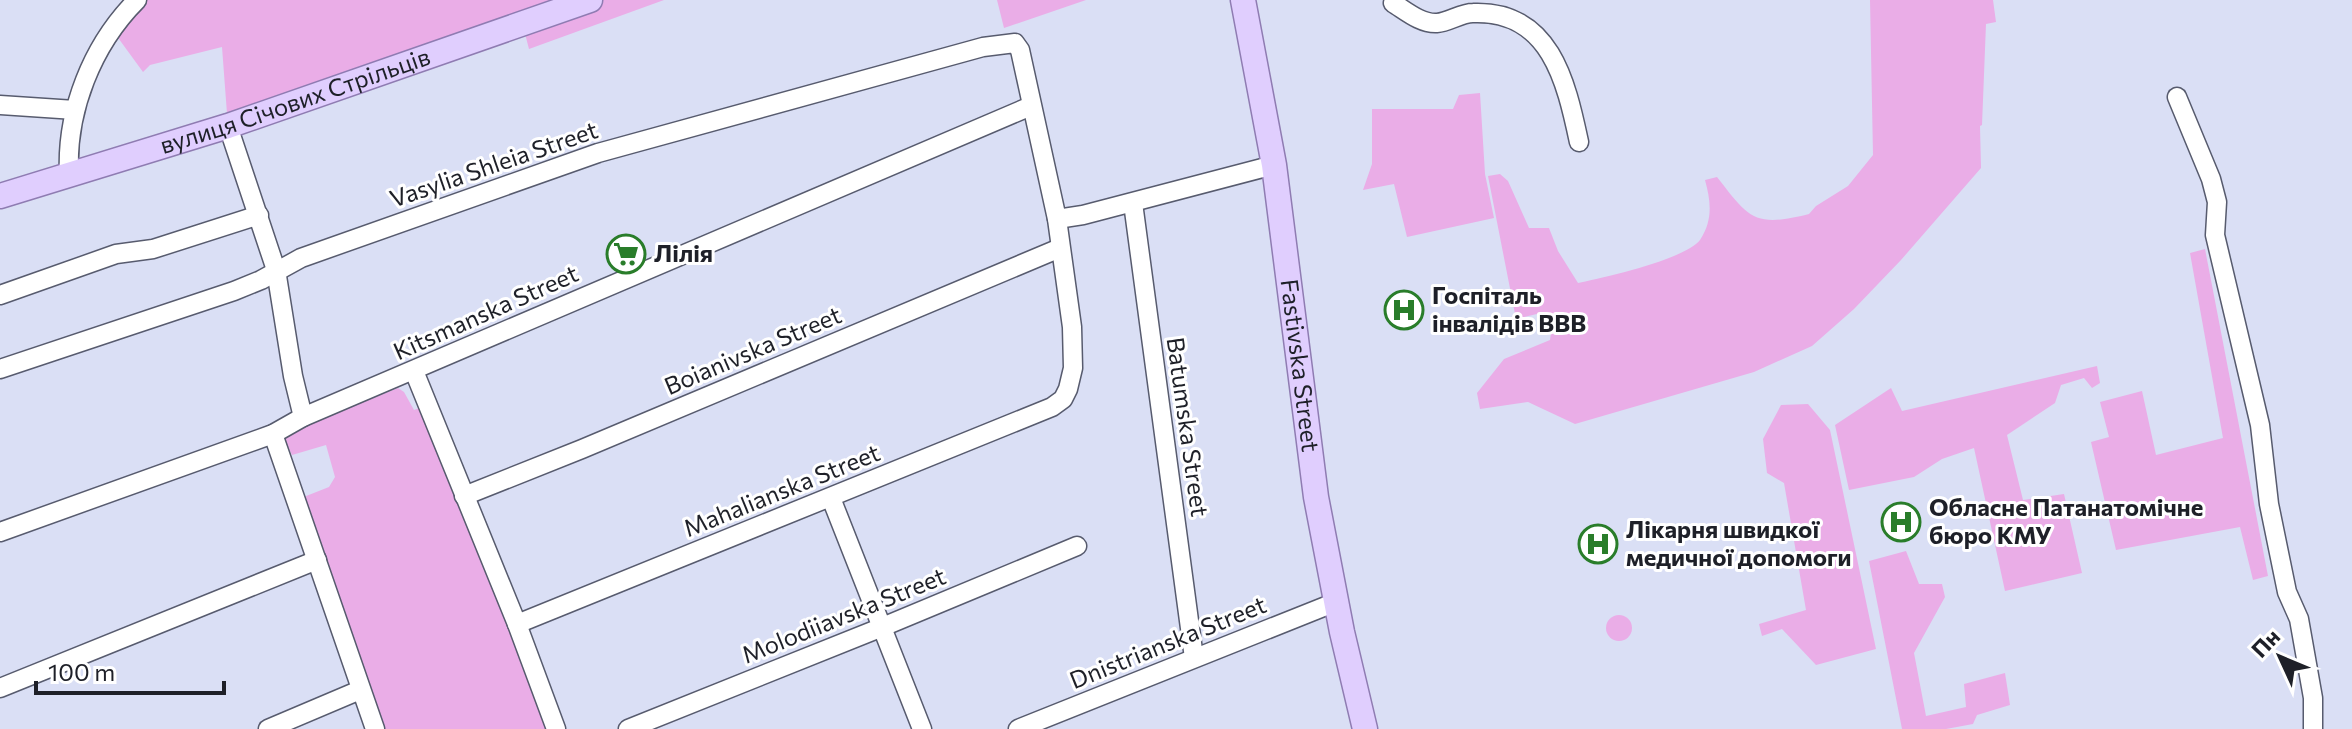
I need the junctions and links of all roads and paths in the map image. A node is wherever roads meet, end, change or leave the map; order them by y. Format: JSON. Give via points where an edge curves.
{"nodes":[{"id":1,"x":137,"y":0,"type":"edge"},
{"id":2,"x":590,"y":0,"type":"edge"},
{"id":3,"x":1243,"y":0,"type":"edge"},
{"id":4,"x":1391,"y":1,"type":"edge"},
{"id":5,"x":2177,"y":97,"type":"dead end"},
{"id":6,"x":0,"y":105,"type":"edge"},
{"id":7,"x":1031,"y":106,"type":"junction"},
{"id":8,"x":75,"y":110,"type":"junction"},
{"id":9,"x":228,"y":126,"type":"junction"},
{"id":10,"x":1579,"y":142,"type":"dead end"},
{"id":11,"x":1274,"y":165,"type":"junction"},
{"id":12,"x":69,"y":174,"type":"junction"},
{"id":13,"x":2,"y":195,"type":"edge"},
{"id":14,"x":1133,"y":203,"type":"junction"},
{"id":15,"x":259,"y":215,"type":"junction"},
{"id":16,"x":1057,"y":219,"type":"junction"},
{"id":17,"x":1060,"y":248,"type":"junction"},
{"id":18,"x":276,"y":270,"type":"junction"},
{"id":19,"x":0,"y":295,"type":"edge"},
{"id":20,"x":0,"y":369,"type":"edge"},
{"id":21,"x":414,"y":371,"type":"junction"},
{"id":22,"x":303,"y":417,"type":"junction"},
{"id":23,"x":273,"y":434,"type":"junction"},
{"id":24,"x":464,"y":496,"type":"junction"},
{"id":25,"x":831,"y":498,"type":"junction"},
{"id":26,"x":0,"y":532,"type":"edge"},
{"id":27,"x":1077,"y":546,"type":"dead end"},
{"id":28,"x":317,"y":560,"type":"junction"},
{"id":29,"x":1336,"y":602,"type":"junction"},
{"id":30,"x":517,"y":624,"type":"junction"},
{"id":31,"x":880,"y":628,"type":"junction"},
{"id":32,"x":1194,"y":658,"type":"junction"},
{"id":33,"x":0,"y":688,"type":"edge"},
{"id":34,"x":360,"y":690,"type":"junction"},
{"id":35,"x":268,"y":729,"type":"edge"},
{"id":36,"x":375,"y":729,"type":"edge"},
{"id":37,"x":556,"y":729,"type":"edge"},
{"id":38,"x":628,"y":729,"type":"edge"},
{"id":39,"x":922,"y":729,"type":"edge"},
{"id":40,"x":1018,"y":729,"type":"edge"},
{"id":41,"x":1365,"y":729,"type":"edge"},
{"id":42,"x":2313,"y":729,"type":"edge"}],
"edges":[{"from":1,"to":8,"type":"street","via":[[96,52]]},
{"from":2,"to":9,"type":"main road","name":"вулиця Січових Стрільців"},
{"from":3,"to":11,"type":"main road","name":"Fastivska Street"},
{"from":4,"to":10,"type":"street","via":[[1427,21],[1472,13],[1509,17],[1530,29],[1562,74]]},
{"from":5,"to":42,"type":"street","via":[[2217,202],[2215,235],[2260,425],[2287,592],[2299,619]]},
{"from":6,"to":8,"type":"street"},
{"from":7,"to":16,"type":"street"},
{"from":7,"to":18,"type":"street","name":"Vasylia Shleia Street","via":[[1015,43],[983,47],[598,153]]},
{"from":7,"to":21,"type":"street","name":"Kitsmanska Street"},
{"from":8,"to":12,"type":"street"},
{"from":9,"to":12,"type":"main road","name":"вулиця Січових Стрільців"},
{"from":9,"to":15,"type":"street"},
{"from":11,"to":14,"type":"street"},
{"from":11,"to":29,"type":"main road","name":"Fastivska Street","via":[[1314,482]]},
{"from":12,"to":13,"type":"main road","name":"вулиця Січових Стрільців"},
{"from":14,"to":16,"type":"street"},
{"from":14,"to":32,"type":"street","name":"Batumska Street"},
{"from":15,"to":18,"type":"street"},
{"from":15,"to":19,"type":"street","via":[[153,249],[116,254]]},
{"from":16,"to":17,"type":"street"},
{"from":17,"to":24,"type":"street","name":"Boianivska Street"},
{"from":17,"to":25,"type":"street","name":"Mahalianska Street","via":[[1073,368],[1063,399]]},
{"from":18,"to":20,"type":"street","name":"Vasylia Shleia Street","via":[[234,291]]},
{"from":18,"to":22,"type":"street"},
{"from":21,"to":22,"type":"street","name":"Kitsmanska Street"},
{"from":21,"to":24,"type":"street"},
{"from":22,"to":23,"type":"street","name":"Kitsmanska Street"},
{"from":23,"to":26,"type":"street","name":"Kitsmanska Street"},
{"from":23,"to":28,"type":"street"},
{"from":24,"to":30,"type":"street"},
{"from":25,"to":30,"type":"street","name":"Mahalianska Street"},
{"from":25,"to":31,"type":"street"},
{"from":27,"to":31,"type":"street","name":"Molodiiavska Street"},
{"from":28,"to":33,"type":"street"},
{"from":28,"to":34,"type":"street"},
{"from":29,"to":32,"type":"street","name":"Dnistrianska Street"},
{"from":29,"to":41,"type":"main road","name":"Fastivska Street"},
{"from":30,"to":37,"type":"street"},
{"from":31,"to":38,"type":"street","name":"Molodiiavska Street"},
{"from":31,"to":39,"type":"street"},
{"from":32,"to":40,"type":"street","name":"Dnistrianska Street"},
{"from":34,"to":35,"type":"street"},
{"from":34,"to":36,"type":"street"}]}
